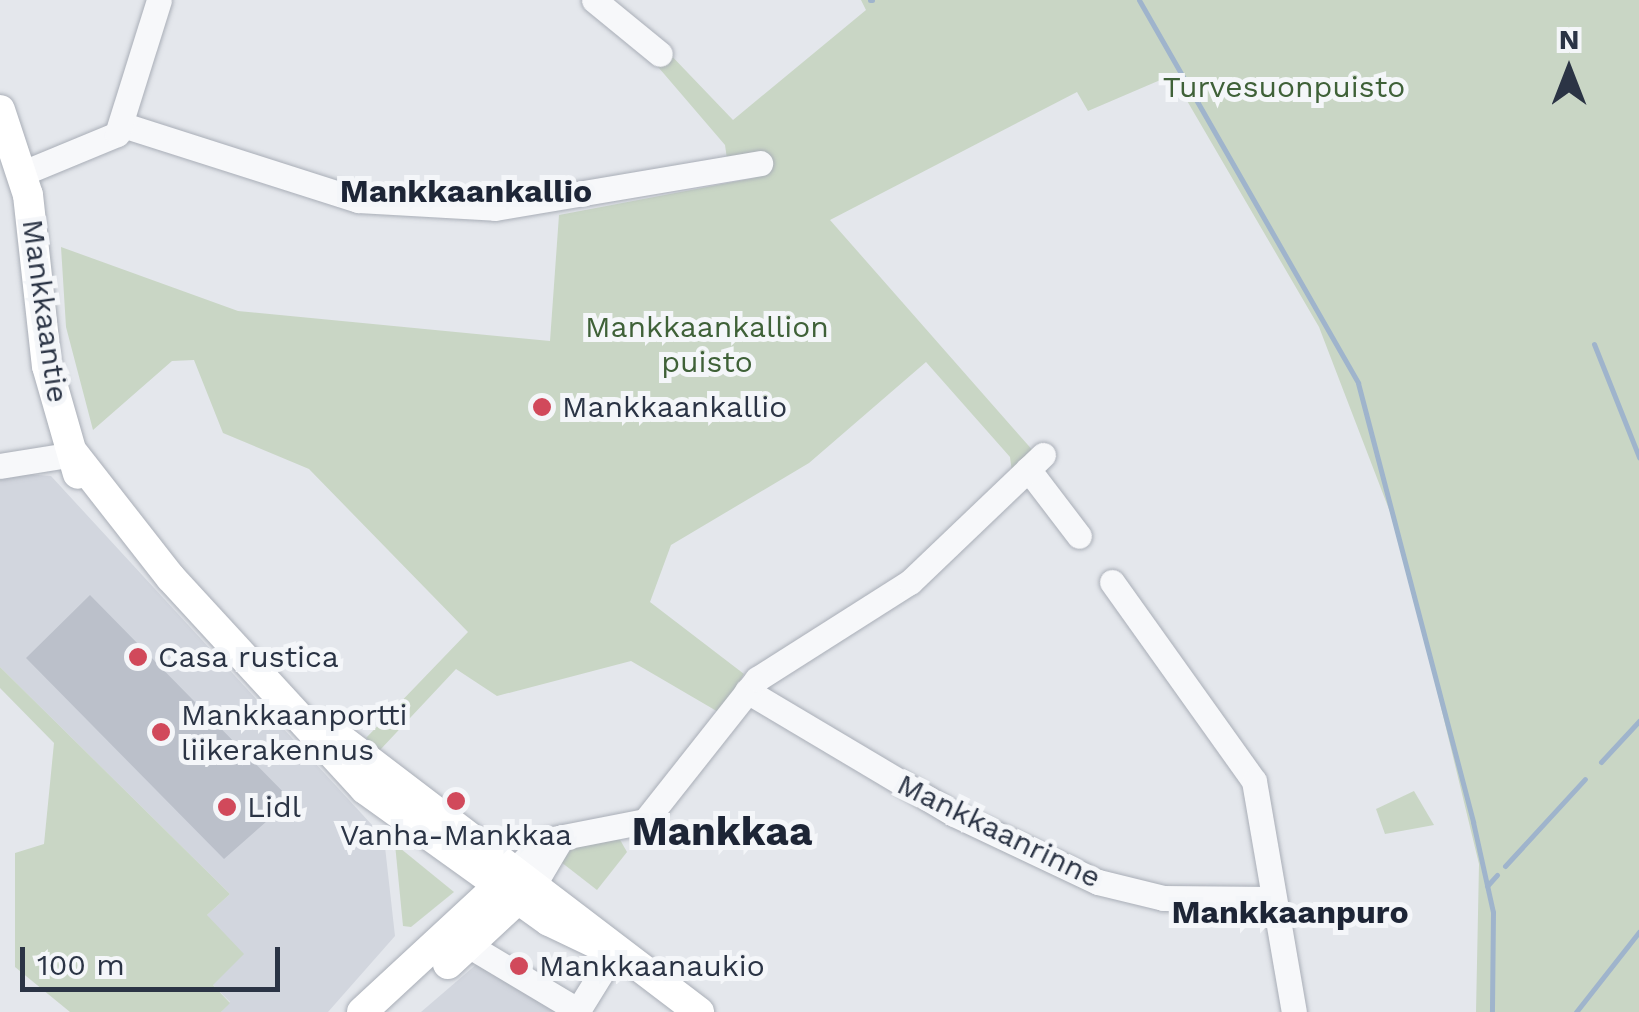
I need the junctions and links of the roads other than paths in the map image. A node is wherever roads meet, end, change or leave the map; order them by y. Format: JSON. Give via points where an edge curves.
{"nodes":[{"id":1,"x":159,"y":0,"type":"edge"},
{"id":2,"x":594,"y":0,"type":"edge"},
{"id":3,"x":660,"y":54,"type":"dead end"},
{"id":4,"x":0,"y":110,"type":"edge"},
{"id":5,"x":124,"y":125,"type":"junction"},
{"id":6,"x":760,"y":163,"type":"dead end"},
{"id":7,"x":23,"y":173,"type":"junction"},
{"id":8,"x":74,"y":454,"type":"junction"},
{"id":9,"x":0,"y":466,"type":"edge"},
{"id":10,"x":1078,"y":536,"type":"dead end"},
{"id":11,"x":1112,"y":582,"type":"dead end"},
{"id":12,"x":747,"y":691,"type":"junction"},
{"id":13,"x":518,"y":884,"type":"junction"},
{"id":14,"x":1272,"y":899,"type":"junction"},
{"id":15,"x":461,"y":940,"type":"junction"},
{"id":16,"x":614,"y":952,"type":"junction"},
{"id":17,"x":577,"y":1011,"type":"edge"},
{"id":18,"x":362,"y":1012,"type":"edge"},
{"id":19,"x":390,"y":1012,"type":"edge"},
{"id":20,"x":700,"y":1012,"type":"edge"},
{"id":21,"x":1294,"y":1012,"type":"edge"}],
"edges":[{"from":1,"to":5,"type":"street"},
{"from":2,"to":3,"type":"street"},
{"from":4,"to":7,"type":"main road","name":"Mankkaantie"},
{"from":5,"to":6,"type":"street","via":[[337,195],[436,205],[532,206]]},
{"from":5,"to":7,"type":"street"},
{"from":7,"to":8,"type":"main road","name":"Mankkaantie","via":[[46,366]]},
{"from":8,"to":9,"type":"street"},
{"from":8,"to":13,"type":"main road","name":"Mankkaantie","via":[[171,578],[290,704]]},
{"from":10,"to":12,"type":"street","via":[[1036,462],[910,582],[780,659]]},
{"from":11,"to":14,"type":"street","via":[[1254,780]]},
{"from":12,"to":13,"type":"street","via":[[645,821],[543,841]]},
{"from":12,"to":14,"type":"street","name":"Mankkaanrinne","via":[[954,814],[1098,882],[1163,898]]},
{"from":13,"to":15,"type":"main road"},
{"from":13,"to":16,"type":"main road","name":"Mankkaantie"},
{"from":14,"to":21,"type":"street"},
{"from":15,"to":17,"type":"street"},
{"from":15,"to":18,"type":"main road"},
{"from":15,"to":19,"type":"main road"},
{"from":16,"to":17,"type":"street"},
{"from":16,"to":20,"type":"main road","name":"Mankkaantie"}]}
